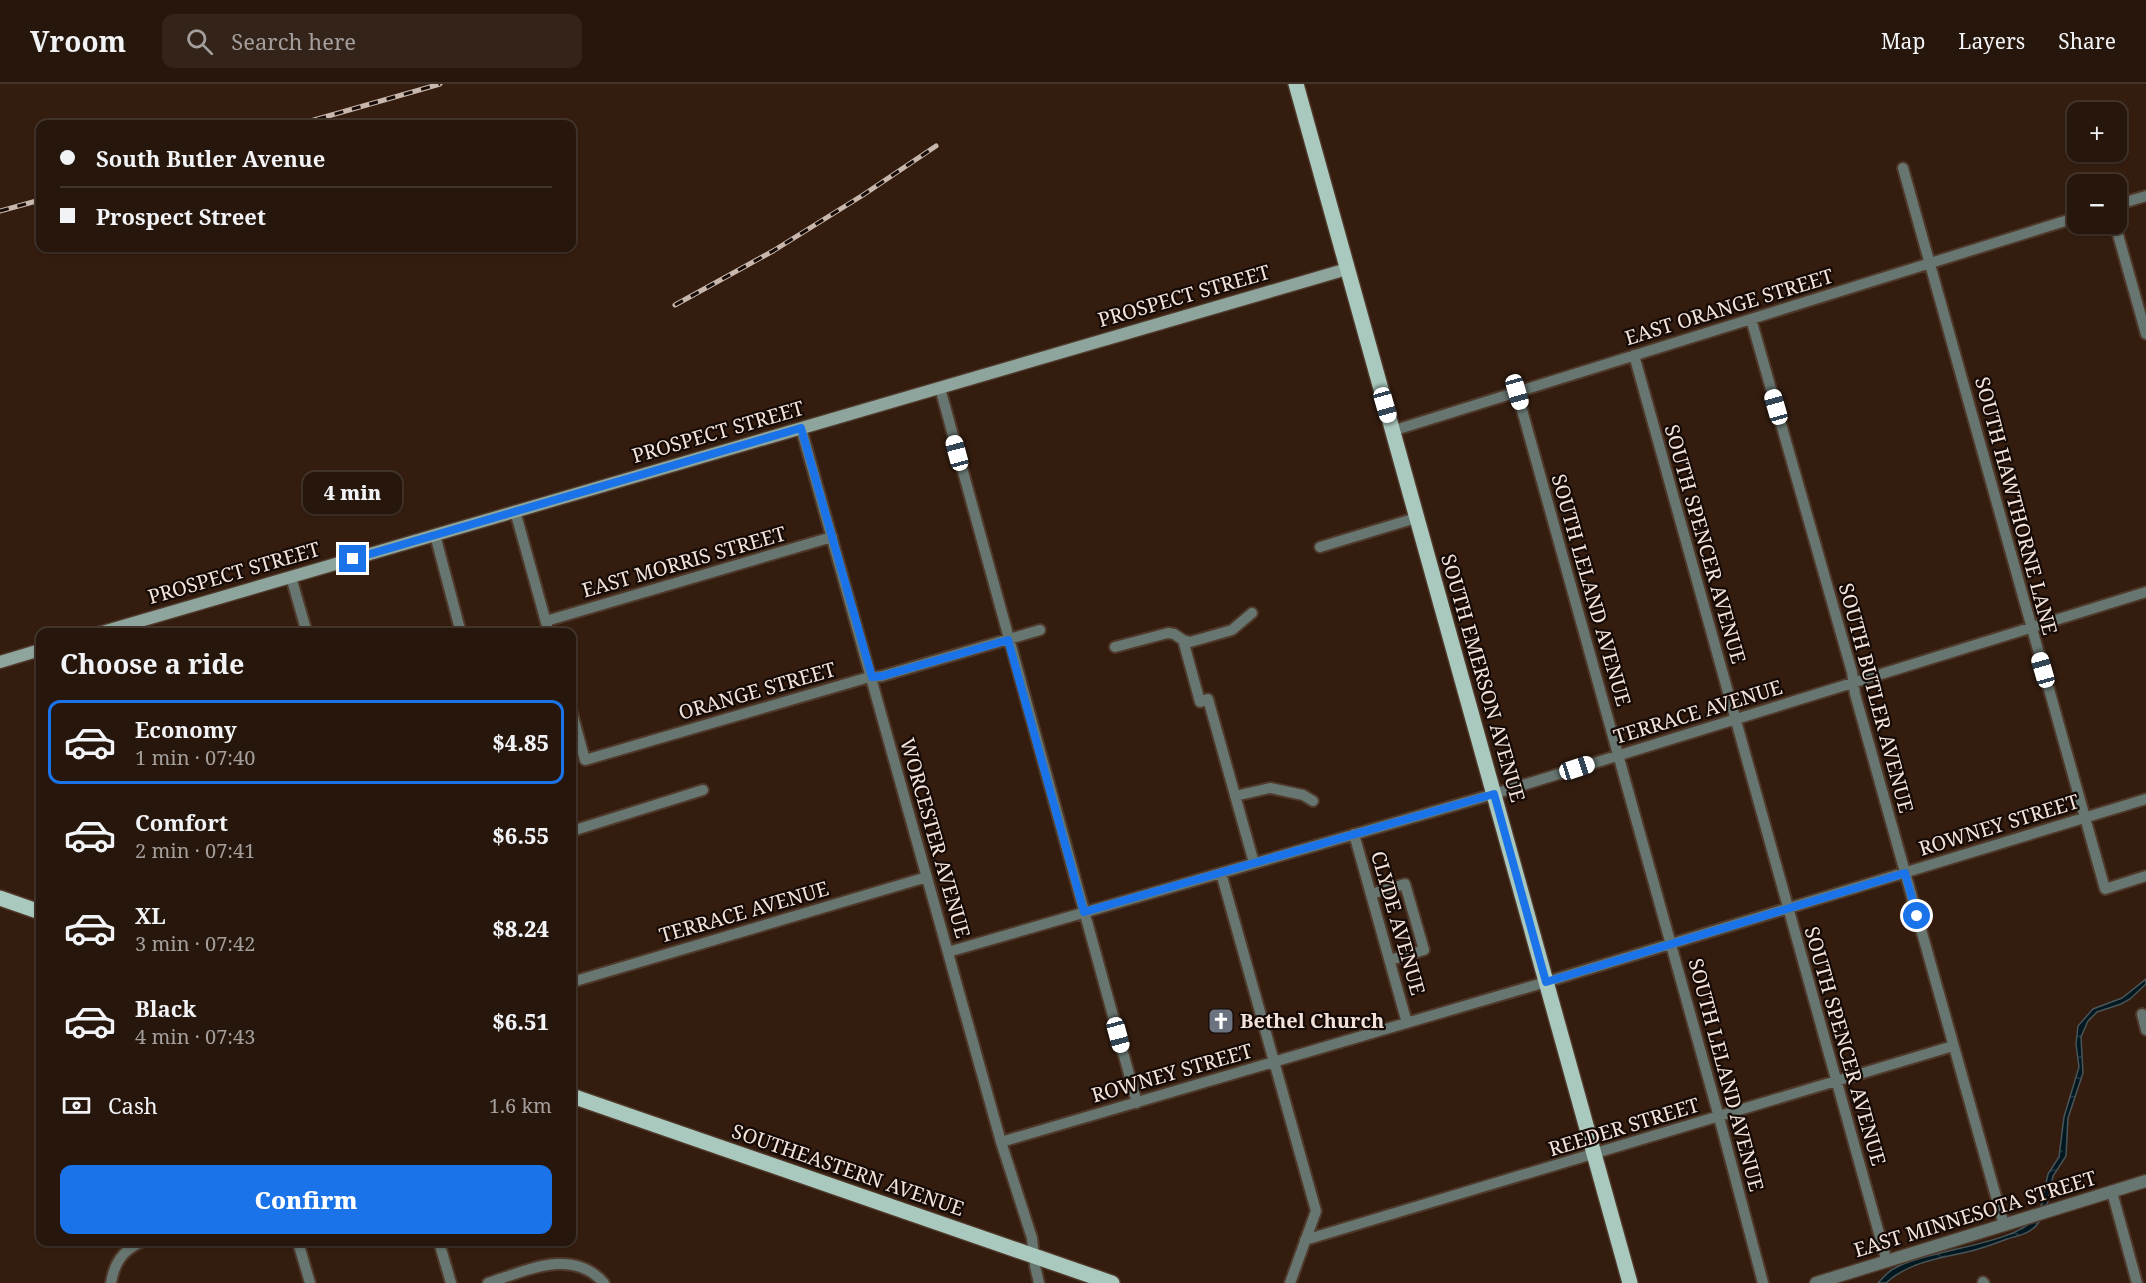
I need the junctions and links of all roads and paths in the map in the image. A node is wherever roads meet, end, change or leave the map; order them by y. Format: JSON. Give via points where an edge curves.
{"nodes":[{"id":1,"x":1296,"y":84,"type":"edge"},
{"id":2,"x":1903,"y":168,"type":"dead end"},
{"id":3,"x":2146,"y":196,"type":"edge"},
{"id":4,"x":2127,"y":202,"type":"edge"},
{"id":5,"x":2067,"y":220,"type":"edge"},
{"id":6,"x":2118,"y":234,"type":"edge"},
{"id":7,"x":1930,"y":263,"type":"junction"},
{"id":8,"x":1347,"y":269,"type":"junction"},
{"id":9,"x":1751,"y":319,"type":"junction"},
{"id":10,"x":2146,"y":334,"type":"edge"},
{"id":11,"x":1634,"y":355,"type":"junction"},
{"id":12,"x":940,"y":388,"type":"junction"},
{"id":13,"x":1517,"y":392,"type":"junction"},
{"id":14,"x":801,"y":428,"type":"junction"},
{"id":15,"x":1392,"y":431,"type":"junction"},
{"id":16,"x":515,"y":511,"type":"junction"},
{"id":17,"x":1416,"y":518,"type":"junction"},
{"id":18,"x":435,"y":535,"type":"junction"},
{"id":19,"x":832,"y":537,"type":"junction"},
{"id":20,"x":1320,"y":547,"type":"dead end"},
{"id":21,"x":291,"y":577,"type":"junction"},
{"id":22,"x":2146,"y":592,"type":"edge"},
{"id":23,"x":1252,"y":613,"type":"dead end"},
{"id":24,"x":546,"y":621,"type":"junction"},
{"id":25,"x":116,"y":628,"type":"edge"},
{"id":26,"x":306,"y":628,"type":"edge"},
{"id":27,"x":460,"y":628,"type":"edge"},
{"id":28,"x":548,"y":628,"type":"edge"},
{"id":29,"x":2031,"y":628,"type":"junction"},
{"id":30,"x":1040,"y":630,"type":"dead end"},
{"id":31,"x":1008,"y":640,"type":"junction"},
{"id":32,"x":1183,"y":640,"type":"junction"},
{"id":33,"x":1115,"y":647,"type":"dead end"},
{"id":34,"x":36,"y":651,"type":"edge"},
{"id":35,"x":0,"y":662,"type":"edge"},
{"id":36,"x":872,"y":677,"type":"junction"},
{"id":37,"x":1853,"y":683,"type":"junction"},
{"id":38,"x":1735,"y":719,"type":"junction"},
{"id":39,"x":576,"y":727,"type":"edge"},
{"id":40,"x":1618,"y":755,"type":"junction"},
{"id":41,"x":703,"y":789,"type":"dead end"},
{"id":42,"x":1308,"y":793,"type":"dead end"},
{"id":43,"x":1494,"y":794,"type":"junction"},
{"id":44,"x":1235,"y":796,"type":"junction"},
{"id":45,"x":2146,"y":799,"type":"edge"},
{"id":46,"x":2085,"y":818,"type":"junction"},
{"id":47,"x":576,"y":830,"type":"edge"},
{"id":48,"x":1354,"y":834,"type":"junction"},
{"id":49,"x":1254,"y":863,"type":"junction"},
{"id":50,"x":1221,"y":873,"type":"junction"},
{"id":51,"x":1905,"y":873,"type":"junction"},
{"id":52,"x":2146,"y":876,"type":"edge"},
{"id":53,"x":927,"y":877,"type":"junction"},
{"id":54,"x":1371,"y":894,"type":"junction"},
{"id":55,"x":0,"y":898,"type":"edge"},
{"id":56,"x":1788,"y":908,"type":"junction"},
{"id":57,"x":36,"y":911,"type":"edge"},
{"id":58,"x":1084,"y":912,"type":"junction"},
{"id":59,"x":1671,"y":944,"type":"junction"},
{"id":60,"x":948,"y":952,"type":"junction"},
{"id":61,"x":1390,"y":960,"type":"junction"},
{"id":62,"x":576,"y":981,"type":"edge"},
{"id":63,"x":1546,"y":982,"type":"junction"},
{"id":64,"x":2142,"y":1014,"type":"dead end"},
{"id":65,"x":1407,"y":1023,"type":"junction"},
{"id":66,"x":2146,"y":1030,"type":"edge"},
{"id":67,"x":1953,"y":1046,"type":"junction"},
{"id":68,"x":1274,"y":1062,"type":"junction"},
{"id":69,"x":1836,"y":1081,"type":"junction"},
{"id":70,"x":576,"y":1097,"type":"edge"},
{"id":71,"x":1137,"y":1103,"type":"junction"},
{"id":72,"x":1719,"y":1117,"type":"junction"},
{"id":73,"x":1001,"y":1142,"type":"junction"},
{"id":74,"x":1594,"y":1155,"type":"junction"},
{"id":75,"x":2146,"y":1181,"type":"edge"},
{"id":76,"x":2112,"y":1192,"type":"junction"},
{"id":77,"x":2004,"y":1225,"type":"junction"},
{"id":78,"x":1305,"y":1240,"type":"junction"},
{"id":79,"x":134,"y":1246,"type":"edge"},
{"id":80,"x":299,"y":1246,"type":"edge"},
{"id":81,"x":440,"y":1246,"type":"edge"},
{"id":82,"x":1034,"y":1256,"type":"junction"},
{"id":83,"x":1887,"y":1262,"type":"junction"},
{"id":84,"x":111,"y":1283,"type":"edge"},
{"id":85,"x":310,"y":1283,"type":"edge"},
{"id":86,"x":451,"y":1283,"type":"edge"},
{"id":87,"x":488,"y":1283,"type":"edge"},
{"id":88,"x":604,"y":1283,"type":"edge"},
{"id":89,"x":1039,"y":1283,"type":"edge"},
{"id":90,"x":1112,"y":1283,"type":"edge"},
{"id":91,"x":1290,"y":1283,"type":"edge"},
{"id":92,"x":1630,"y":1283,"type":"edge"},
{"id":93,"x":1763,"y":1283,"type":"edge"},
{"id":94,"x":1816,"y":1283,"type":"edge"},
{"id":95,"x":2137,"y":1283,"type":"edge"}],
"edges":[{"from":1,"to":8,"type":"main road","name":"SOUTH EMERSON AVENUE"},
{"from":2,"to":7,"type":"street","name":"SOUTH HAWTHORNE LANE"},
{"from":3,"to":4,"type":"street"},
{"from":5,"to":7,"type":"street","name":"EAST ORANGE STREET"},
{"from":6,"to":10,"type":"street"},
{"from":7,"to":9,"type":"street","name":"EAST ORANGE STREET"},
{"from":7,"to":29,"type":"street","name":"SOUTH HAWTHORNE LANE"},
{"from":8,"to":12,"type":"main road","name":"PROSPECT STREET"},
{"from":8,"to":15,"type":"main road","name":"SOUTH EMERSON AVENUE"},
{"from":9,"to":11,"type":"street","name":"EAST ORANGE STREET"},
{"from":9,"to":37,"type":"street","name":"SOUTH BUTLER AVENUE"},
{"from":11,"to":13,"type":"street","name":"EAST ORANGE STREET"},
{"from":11,"to":38,"type":"street","name":"SOUTH SPENCER AVENUE"},
{"from":12,"to":14,"type":"main road","name":"PROSPECT STREET"},
{"from":12,"to":31,"type":"street"},
{"from":13,"to":15,"type":"street","name":"EAST ORANGE STREET"},
{"from":13,"to":40,"type":"street","name":"SOUTH LELAND AVENUE"},
{"from":14,"to":16,"type":"main road","name":"PROSPECT STREET"},
{"from":14,"to":19,"type":"street","name":"WORCESTER AVENUE"},
{"from":15,"to":17,"type":"main road","name":"SOUTH EMERSON AVENUE"},
{"from":16,"to":18,"type":"main road","name":"PROSPECT STREET"},
{"from":16,"to":24,"type":"street"},
{"from":17,"to":20,"type":"street"},
{"from":17,"to":43,"type":"main road","name":"SOUTH EMERSON AVENUE"},
{"from":18,"to":21,"type":"main road","name":"PROSPECT STREET"},
{"from":18,"to":27,"type":"street"},
{"from":19,"to":24,"type":"street","name":"EAST MORRIS STREET"},
{"from":19,"to":36,"type":"street","name":"WORCESTER AVENUE"},
{"from":21,"to":25,"type":"main road","name":"PROSPECT STREET"},
{"from":21,"to":26,"type":"street"},
{"from":22,"to":29,"type":"street","name":"TERRACE AVENUE"},
{"from":23,"to":32,"type":"street","via":[[1227,633],[1190,642]]},
{"from":24,"to":28,"type":"street"},
{"from":29,"to":37,"type":"street","name":"TERRACE AVENUE"},
{"from":29,"to":46,"type":"street","name":"SOUTH HAWTHORNE LANE"},
{"from":30,"to":31,"type":"street","name":"ORANGE STREET"},
{"from":31,"to":36,"type":"street","name":"ORANGE STREET"},
{"from":31,"to":58,"type":"street"},
{"from":32,"to":33,"type":"street","via":[[1168,633]]},
{"from":32,"to":44,"type":"street","via":[[1200,702],[1208,699]]},
{"from":34,"to":35,"type":"main road"},
{"from":36,"to":39,"type":"street","name":"ORANGE STREET","via":[[585,760]]},
{"from":36,"to":53,"type":"street","name":"WORCESTER AVENUE"},
{"from":37,"to":38,"type":"street","name":"TERRACE AVENUE"},
{"from":37,"to":51,"type":"street","name":"SOUTH BUTLER AVENUE"},
{"from":38,"to":40,"type":"street","name":"TERRACE AVENUE"},
{"from":38,"to":56,"type":"street","name":"SOUTH SPENCER AVENUE"},
{"from":40,"to":43,"type":"street","name":"TERRACE AVENUE"},
{"from":40,"to":59,"type":"street","name":"SOUTH LELAND AVENUE"},
{"from":41,"to":47,"type":"street"},
{"from":42,"to":44,"type":"street","via":[[1269,788]]},
{"from":43,"to":48,"type":"street","name":"TERRACE AVENUE"},
{"from":43,"to":63,"type":"main road","name":"SOUTH EMERSON AVENUE"},
{"from":44,"to":49,"type":"street"},
{"from":45,"to":46,"type":"street","name":"ROWNEY STREET"},
{"from":46,"to":51,"type":"street","name":"ROWNEY STREET"},
{"from":46,"to":52,"type":"street","name":"SOUTH HAWTHORNE LANE","via":[[2105,889]]},
{"from":48,"to":49,"type":"street","name":"TERRACE AVENUE"},
{"from":48,"to":54,"type":"street","name":"CLYDE AVENUE"},
{"from":49,"to":50,"type":"street","name":"TERRACE AVENUE"},
{"from":50,"to":58,"type":"street","name":"TERRACE AVENUE"},
{"from":50,"to":68,"type":"street"},
{"from":51,"to":56,"type":"street","name":"ROWNEY STREET"},
{"from":51,"to":67,"type":"street","name":"SOUTH BUTLER AVENUE"},
{"from":53,"to":60,"type":"street","name":"WORCESTER AVENUE"},
{"from":53,"to":62,"type":"street","name":"TERRACE AVENUE"},
{"from":54,"to":61,"type":"street","name":"CLYDE AVENUE"},
{"from":54,"to":61,"type":"street","via":[[1405,884],[1424,950]]},
{"from":55,"to":57,"type":"main road"},
{"from":56,"to":59,"type":"street","name":"ROWNEY STREET"},
{"from":56,"to":69,"type":"street","name":"SOUTH SPENCER AVENUE"},
{"from":58,"to":60,"type":"street","name":"TERRACE AVENUE"},
{"from":58,"to":71,"type":"street"},
{"from":59,"to":63,"type":"street","name":"ROWNEY STREET"},
{"from":59,"to":72,"type":"street","name":"SOUTH LELAND AVENUE"},
{"from":60,"to":73,"type":"street","name":"WORCESTER AVENUE"},
{"from":61,"to":65,"type":"street","name":"CLYDE AVENUE"},
{"from":63,"to":65,"type":"street","name":"ROWNEY STREET"},
{"from":63,"to":74,"type":"main road","name":"SOUTH EMERSON AVENUE"},
{"from":64,"to":66,"type":"street"},
{"from":65,"to":68,"type":"street","name":"ROWNEY STREET"},
{"from":67,"to":69,"type":"street","name":"REEDER STREET"},
{"from":67,"to":77,"type":"street","name":"SOUTH BUTLER AVENUE"},
{"from":68,"to":71,"type":"street","name":"ROWNEY STREET"},
{"from":68,"to":78,"type":"street","via":[[1316,1211]]},
{"from":69,"to":72,"type":"street","name":"REEDER STREET"},
{"from":69,"to":83,"type":"street","name":"SOUTH SPENCER AVENUE"},
{"from":70,"to":82,"type":"main road","name":"SOUTHEASTERN AVENUE"},
{"from":71,"to":73,"type":"street","name":"ROWNEY STREET"},
{"from":72,"to":74,"type":"street","name":"REEDER STREET"},
{"from":72,"to":93,"type":"street","name":"SOUTH LELAND AVENUE"},
{"from":73,"to":82,"type":"street","name":"WORCESTER AVENUE","via":[[1032,1238]]},
{"from":74,"to":78,"type":"street","name":"REEDER STREET"},
{"from":74,"to":92,"type":"main road","name":"SOUTH EMERSON AVENUE"},
{"from":75,"to":76,"type":"street","name":"EAST MINNESOTA STREET"},
{"from":76,"to":77,"type":"street","name":"EAST MINNESOTA STREET"},
{"from":76,"to":95,"type":"street"},
{"from":77,"to":83,"type":"street","name":"EAST MINNESOTA STREET"},
{"from":78,"to":91,"type":"street"},
{"from":79,"to":84,"type":"street","via":[[117,1261]]},
{"from":80,"to":85,"type":"street"},
{"from":81,"to":86,"type":"street"},
{"from":82,"to":89,"type":"street","name":"WORCESTER AVENUE"},
{"from":82,"to":90,"type":"main road","name":"SOUTHEASTERN AVENUE"},
{"from":83,"to":94,"type":"street","name":"EAST MINNESOTA STREET"},
{"from":87,"to":88,"type":"street","via":[[561,1263],[579,1266]]}]}
